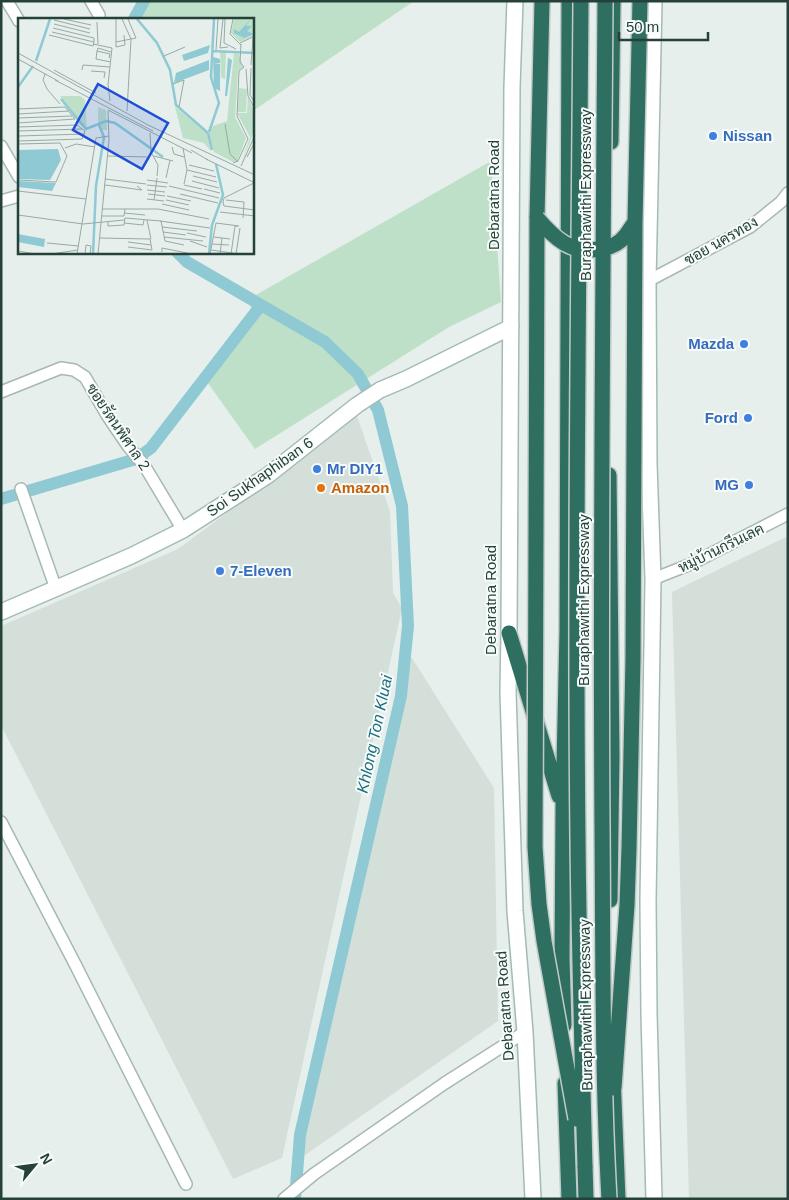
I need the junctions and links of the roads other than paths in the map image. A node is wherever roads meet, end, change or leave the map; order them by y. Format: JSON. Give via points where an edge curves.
{"nodes":[{"id":1,"x":7,"y":1,"type":"edge"},
{"id":2,"x":91,"y":1,"type":"edge"},
{"id":3,"x":515,"y":1,"type":"edge"},
{"id":4,"x":542,"y":1,"type":"edge"},
{"id":5,"x":569,"y":1,"type":"edge"},
{"id":6,"x":581,"y":1,"type":"edge"},
{"id":7,"x":605,"y":1,"type":"edge"},
{"id":8,"x":613,"y":1,"type":"edge"},
{"id":9,"x":640,"y":1,"type":"edge"},
{"id":10,"x":654,"y":1,"type":"edge"},
{"id":11,"x":99,"y":18,"type":"edge"},
{"id":12,"x":18,"y":19,"type":"edge"},
{"id":13,"x":1,"y":146,"type":"edge"},
{"id":14,"x":18,"y":175,"type":"edge"},
{"id":15,"x":788,"y":193,"type":"edge"},
{"id":16,"x":18,"y":196,"type":"edge"},
{"id":17,"x":1,"y":201,"type":"edge"},
{"id":18,"x":537,"y":218,"type":"junction"},
{"id":19,"x":635,"y":222,"type":"junction"},
{"id":20,"x":648,"y":281,"type":"junction"},
{"id":21,"x":511,"y":327,"type":"junction"},
{"id":22,"x":1,"y":392,"type":"edge"},
{"id":23,"x":21,"y":489,"type":"dead end"},
{"id":24,"x":788,"y":514,"type":"edge"},
{"id":25,"x":183,"y":530,"type":"junction"},
{"id":26,"x":653,"y":579,"type":"junction"},
{"id":27,"x":56,"y":588,"type":"junction"},
{"id":28,"x":1,"y":612,"type":"edge"},
{"id":29,"x":509,"y":633,"type":"junction"},
{"id":30,"x":563,"y":809,"type":"junction"},
{"id":31,"x":1,"y":822,"type":"edge"},
{"id":32,"x":525,"y":1032,"type":"junction"},
{"id":33,"x":584,"y":1166,"type":"junction"},
{"id":34,"x":607,"y":1167,"type":"junction"},
{"id":35,"x":186,"y":1184,"type":"dead end"},
{"id":36,"x":285,"y":1198,"type":"edge"},
{"id":37,"x":533,"y":1199,"type":"edge"},
{"id":38,"x":569,"y":1199,"type":"edge"},
{"id":39,"x":586,"y":1199,"type":"edge"},
{"id":40,"x":609,"y":1199,"type":"edge"},
{"id":41,"x":618,"y":1199,"type":"edge"},
{"id":42,"x":654,"y":1199,"type":"edge"}],
"edges":[{"from":1,"to":12,"type":"street"},
{"from":2,"to":11,"type":"street"},
{"from":3,"to":21,"type":"main road","name":"Debaratna Road"},
{"from":4,"to":18,"type":"highway"},
{"from":5,"to":30,"type":"highway","via":[[567,622]]},
{"from":6,"to":33,"type":"highway","name":"Buraphawithi Expressway","bridge":true,"via":[[577,695]]},
{"from":7,"to":34,"type":"highway","name":"Buraphawithi Expressway","bridge":true,"via":[[601,686],[602,991]]},
{"from":8,"to":41,"type":"highway","via":[[608,404],[612,746],[608,958]]},
{"from":9,"to":19,"type":"highway","bridge":true},
{"from":10,"to":20,"type":"main road"},
{"from":13,"to":14,"type":"street"},
{"from":15,"to":20,"type":"street","name":"ซอย นครทอง","via":[[750,227]]},
{"from":16,"to":17,"type":"street"},
{"from":18,"to":19,"type":"highway","bridge":true,"via":[[562,243],[593,251],[617,244]]},
{"from":18,"to":33,"type":"highway","bridge":true,"via":[[535,847],[544,941]]},
{"from":19,"to":34,"type":"highway","bridge":true,"via":[[629,848]]},
{"from":20,"to":26,"type":"main road"},
{"from":21,"to":25,"type":"main road","name":"Soi Sukhaphiban 6","via":[[380,390],[267,476]]},
{"from":21,"to":29,"type":"main road","name":"Debaratna Road"},
{"from":22,"to":25,"type":"street","name":"ซอยรัตนพิศาล 2","via":[[61,368],[74,370],[85,377]]},
{"from":23,"to":27,"type":"street"},
{"from":24,"to":26,"type":"street","name":"หมู่บ้านกรีนเลค","via":[[691,564]]},
{"from":25,"to":27,"type":"main road","name":"Soi Sukhaphiban 6"},
{"from":26,"to":42,"type":"main road","via":[[648,901]]},
{"from":27,"to":28,"type":"main road","name":"Soi Sukhaphiban 6"},
{"from":29,"to":30,"type":"highway"},
{"from":29,"to":32,"type":"main road","name":"Debaratna Road","via":[[515,911]]},
{"from":30,"to":38,"type":"highway","via":[[562,959]]},
{"from":31,"to":35,"type":"street"},
{"from":32,"to":36,"type":"street","via":[[444,1083]]},
{"from":32,"to":37,"type":"main road","name":"Debaratna Road"},
{"from":33,"to":39,"type":"highway","name":"Buraphawithi Expressway"},
{"from":34,"to":40,"type":"highway","name":"Buraphawithi Expressway","bridge":true}]}
